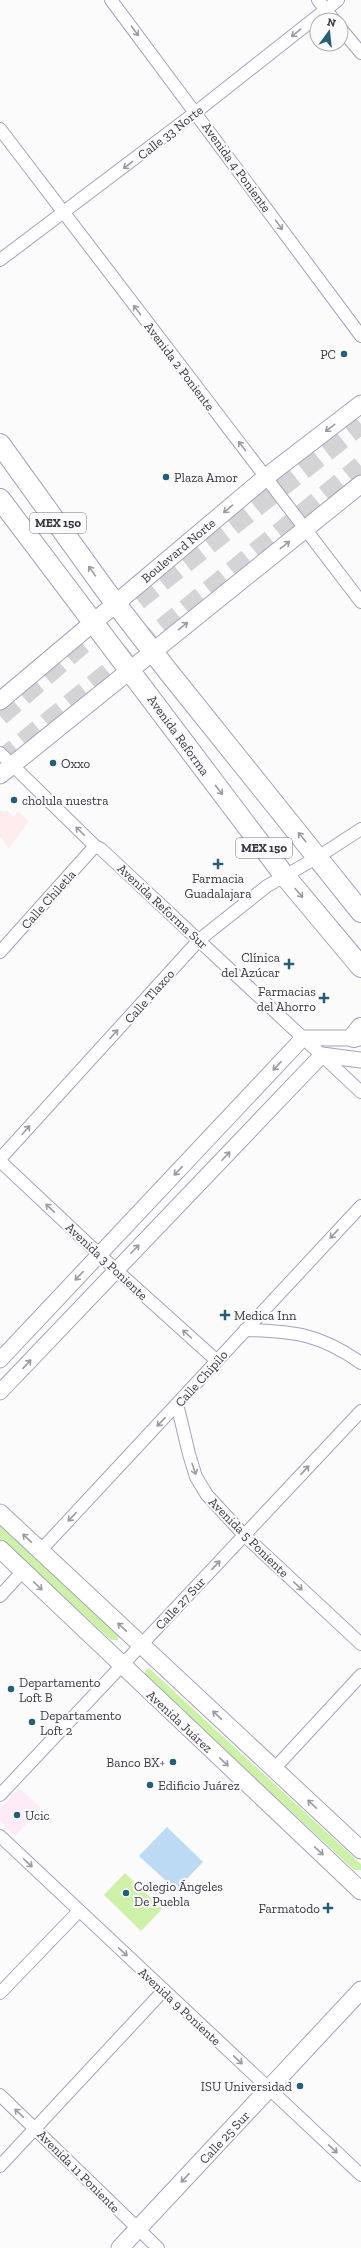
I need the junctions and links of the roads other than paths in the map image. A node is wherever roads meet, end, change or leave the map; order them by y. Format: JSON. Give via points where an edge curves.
{"nodes":[{"id":1,"x":111,"y":0,"type":"edge"},
{"id":2,"x":338,"y":0,"type":"edge"},
{"id":3,"x":322,"y":5,"type":"edge"},
{"id":4,"x":349,"y":39,"type":"edge"},
{"id":5,"x":361,"y":53,"type":"edge"},
{"id":6,"x":196,"y":112,"type":"junction"},
{"id":7,"x":0,"y":129,"type":"edge"},
{"id":8,"x":64,"y":214,"type":"junction"},
{"id":9,"x":0,"y":260,"type":"edge"},
{"id":10,"x":361,"y":336,"type":"edge"},
{"id":11,"x":361,"y":404,"type":"edge"},
{"id":12,"x":0,"y":444,"type":"edge"},
{"id":13,"x":266,"y":477,"type":"junction"},
{"id":14,"x":361,"y":484,"type":"edge"},
{"id":15,"x":0,"y":499,"type":"edge"},
{"id":16,"x":305,"y":529,"type":"junction"},
{"id":17,"x":361,"y":602,"type":"edge"},
{"id":18,"x":115,"y":603,"type":"junction"},
{"id":19,"x":93,"y":622,"type":"junction"},
{"id":20,"x":153,"y":651,"type":"junction"},
{"id":21,"x":130,"y":669,"type":"junction"},
{"id":22,"x":0,"y":701,"type":"edge"},
{"id":23,"x":0,"y":752,"type":"edge"},
{"id":24,"x":6,"y":770,"type":"edge"},
{"id":25,"x":361,"y":829,"type":"edge"},
{"id":26,"x":96,"y":846,"type":"junction"},
{"id":27,"x":318,"y":857,"type":"junction"},
{"id":28,"x":284,"y":875,"type":"junction"},
{"id":29,"x":361,"y":912,"type":"edge"},
{"id":30,"x":199,"y":940,"type":"junction"},
{"id":31,"x":0,"y":952,"type":"edge"},
{"id":32,"x":361,"y":967,"type":"edge"},
{"id":33,"x":359,"y":1034,"type":"edge"},
{"id":34,"x":304,"y":1038,"type":"junction"},
{"id":35,"x":322,"y":1055,"type":"junction"},
{"id":36,"x":361,"y":1060,"type":"edge"},
{"id":37,"x":361,"y":1092,"type":"edge"},
{"id":38,"x":0,"y":1160,"type":"edge"},
{"id":39,"x":361,"y":1206,"type":"edge"},
{"id":40,"x":99,"y":1254,"type":"junction"},
{"id":41,"x":116,"y":1270,"type":"junction"},
{"id":42,"x":245,"y":1330,"type":"junction"},
{"id":43,"x":0,"y":1360,"type":"edge"},
{"id":44,"x":216,"y":1360,"type":"junction"},
{"id":45,"x":361,"y":1363,"type":"edge"},
{"id":46,"x":0,"y":1392,"type":"edge"},
{"id":47,"x":177,"y":1404,"type":"junction"},
{"id":48,"x":361,"y":1411,"type":"edge"},
{"id":49,"x":0,"y":1513,"type":"edge"},
{"id":50,"x":244,"y":1535,"type":"junction"},
{"id":51,"x":0,"y":1549,"type":"edge"},
{"id":52,"x":41,"y":1550,"type":"junction"},
{"id":53,"x":23,"y":1571,"type":"junction"},
{"id":54,"x":0,"y":1596,"type":"edge"},
{"id":55,"x":361,"y":1644,"type":"edge"},
{"id":56,"x":141,"y":1645,"type":"junction"},
{"id":57,"x":121,"y":1666,"type":"junction"},
{"id":58,"x":361,"y":1675,"type":"edge"},
{"id":59,"x":274,"y":1769,"type":"junction"},
{"id":60,"x":0,"y":1796,"type":"edge"},
{"id":61,"x":0,"y":1836,"type":"edge"},
{"id":62,"x":361,"y":1850,"type":"edge"},
{"id":63,"x":361,"y":1891,"type":"edge"},
{"id":64,"x":79,"y":1911,"type":"junction"},
{"id":65,"x":164,"y":1990,"type":"junction"},
{"id":66,"x":361,"y":1990,"type":"edge"},
{"id":67,"x":0,"y":1993,"type":"edge"},
{"id":68,"x":269,"y":2088,"type":"junction"},
{"id":69,"x":0,"y":2095,"type":"edge"},
{"id":70,"x":36,"y":2128,"type":"junction"},
{"id":71,"x":0,"y":2166,"type":"edge"},
{"id":72,"x":361,"y":2175,"type":"edge"},
{"id":73,"x":138,"y":2229,"type":"junction"},
{"id":74,"x":120,"y":2248,"type":"edge"},
{"id":75,"x":158,"y":2248,"type":"edge"}],
"edges":[{"from":1,"to":6,"type":"street","name":"Avenida 4 Poniente","one_way":true},
{"from":2,"to":3,"type":"street","name":"Calle 33 Norte"},
{"from":3,"to":6,"type":"street","name":"Calle 33 Norte","one_way":true},
{"from":4,"to":5,"type":"street"},
{"from":6,"to":8,"type":"street","name":"Calle 33 Norte","one_way":true},
{"from":6,"to":10,"type":"street","name":"Avenida 4 Poniente","one_way":true},
{"from":7,"to":8,"type":"street","name":"Avenida 2 Poniente"},
{"from":8,"to":9,"type":"street","name":"Calle 33 Norte"},
{"from":13,"to":8,"type":"street","name":"Avenida 2 Poniente","one_way":true},
{"from":11,"to":13,"type":"main road","name":"Boulevard Norte","one_way":true},
{"from":18,"to":12,"type":"main road","number":"MEX 150","one_way":true},
{"from":13,"to":16,"type":"street","name":"Avenida 2 Poniente"},
{"from":13,"to":18,"type":"main road","name":"Boulevard Norte","one_way":true},
{"from":14,"to":16,"type":"main road"},
{"from":15,"to":19,"type":"main road","name":"Avenida Reforma","number":"MEX 150"},
{"from":16,"to":17,"type":"street","name":"Avenida 2 Poniente"},
{"from":20,"to":16,"type":"main road","one_way":true},
{"from":18,"to":19,"type":"main road","name":"Boulevard Norte"},
{"from":18,"to":20,"type":"main road","number":"MEX 150"},
{"from":19,"to":21,"type":"main road","name":"Avenida Reforma","number":"MEX 150"},
{"from":19,"to":22,"type":"main road","name":"Boulevard Norte"},
{"from":20,"to":21,"type":"main road"},
{"from":27,"to":20,"type":"main road","number":"MEX 150","one_way":true,"via":[[223,742]]},
{"from":21,"to":24,"type":"main road"},
{"from":21,"to":28,"type":"main road","name":"Avenida Reforma","number":"MEX 150","one_way":true},
{"from":23,"to":24,"type":"street","name":"Avenida Reforma Sur"},
{"from":26,"to":24,"type":"street","name":"Avenida Reforma Sur","one_way":true},
{"from":25,"to":27,"type":"street","name":"Calle Tlaxco"},
{"from":26,"to":30,"type":"street","name":"Avenida Reforma Sur"},
{"from":26,"to":31,"type":"street","name":"Calle Chiletla"},
{"from":27,"to":28,"type":"street","name":"Calle Tlaxco"},
{"from":27,"to":29,"type":"main road","number":"MEX 150"},
{"from":28,"to":30,"type":"street","name":"Calle Tlaxco"},
{"from":28,"to":32,"type":"main road","name":"Avenida Reforma","number":"MEX 150","one_way":true},
{"from":30,"to":34,"type":"street","name":"Avenida Reforma Sur"},
{"from":38,"to":30,"type":"street","name":"Calle Tlaxco","one_way":true},
{"from":33,"to":34,"type":"street"},
{"from":34,"to":35,"type":"street","name":"Avenida Reforma Sur"},
{"from":34,"to":40,"type":"street","one_way":true},
{"from":35,"to":36,"type":"street"},
{"from":35,"to":37,"type":"street","name":"Avenida Reforma Sur"},
{"from":41,"to":35,"type":"street","one_way":true},
{"from":40,"to":38,"type":"street","name":"Avenida 3 Poniente","one_way":true},
{"from":39,"to":42,"type":"street","name":"Calle Chipilo","one_way":true},
{"from":40,"to":41,"type":"street","name":"Avenida 3 Poniente"},
{"from":40,"to":43,"type":"street","one_way":true},
{"from":44,"to":41,"type":"street","name":"Avenida 3 Poniente","one_way":true},
{"from":46,"to":41,"type":"street","one_way":true},
{"from":42,"to":44,"type":"street","name":"Calle Chipilo"},
{"from":42,"to":45,"type":"street","via":[[296,1333],[316,1337],[340,1348]]},
{"from":44,"to":47,"type":"street","name":"Calle Chipilo"},
{"from":47,"to":50,"type":"street","name":"Avenida 5 Poniente","one_way":true,"via":[[196,1477],[207,1495]]},
{"from":47,"to":52,"type":"street","name":"Calle Chipilo","one_way":true},
{"from":50,"to":48,"type":"street","name":"Calle 27 Sur","one_way":true},
{"from":52,"to":49,"type":"main road","one_way":true},
{"from":50,"to":55,"type":"street","name":"Avenida 5 Poniente","one_way":true},
{"from":56,"to":50,"type":"street","name":"Calle 27 Sur","one_way":true},
{"from":51,"to":53,"type":"main road","name":"Avenida Juárez"},
{"from":56,"to":52,"type":"main road","one_way":true},
{"from":53,"to":54,"type":"street"},
{"from":53,"to":57,"type":"main road","name":"Avenida Juárez","one_way":true},
{"from":56,"to":57,"type":"street","name":"Calle 27 Sur"},
{"from":59,"to":56,"type":"main road","one_way":true},
{"from":57,"to":60,"type":"street","name":"Calle 27 Sur"},
{"from":57,"to":63,"type":"main road","name":"Avenida Juárez","one_way":true},
{"from":58,"to":59,"type":"street"},
{"from":62,"to":59,"type":"main road","one_way":true},
{"from":61,"to":64,"type":"street","name":"Avenida 9 Poniente","one_way":true},
{"from":64,"to":65,"type":"street","name":"Avenida 9 Poniente","one_way":true},
{"from":64,"to":67,"type":"street"},
{"from":65,"to":68,"type":"street","name":"Avenida 9 Poniente","one_way":true},
{"from":65,"to":70,"type":"street"},
{"from":66,"to":68,"type":"main road","name":"Calle 25 Sur"},
{"from":68,"to":72,"type":"street","name":"Avenida 9 Poniente","one_way":true},
{"from":68,"to":73,"type":"main road","name":"Calle 25 Sur","one_way":true},
{"from":70,"to":69,"type":"street","name":"Avenida 11 Poniente","one_way":true},
{"from":70,"to":71,"type":"street"},
{"from":70,"to":73,"type":"street","name":"Avenida 11 Poniente"},
{"from":73,"to":74,"type":"main road","name":"Calle 25 Sur"},
{"from":73,"to":75,"type":"street","name":"Avenida 11 Poniente"}]}
